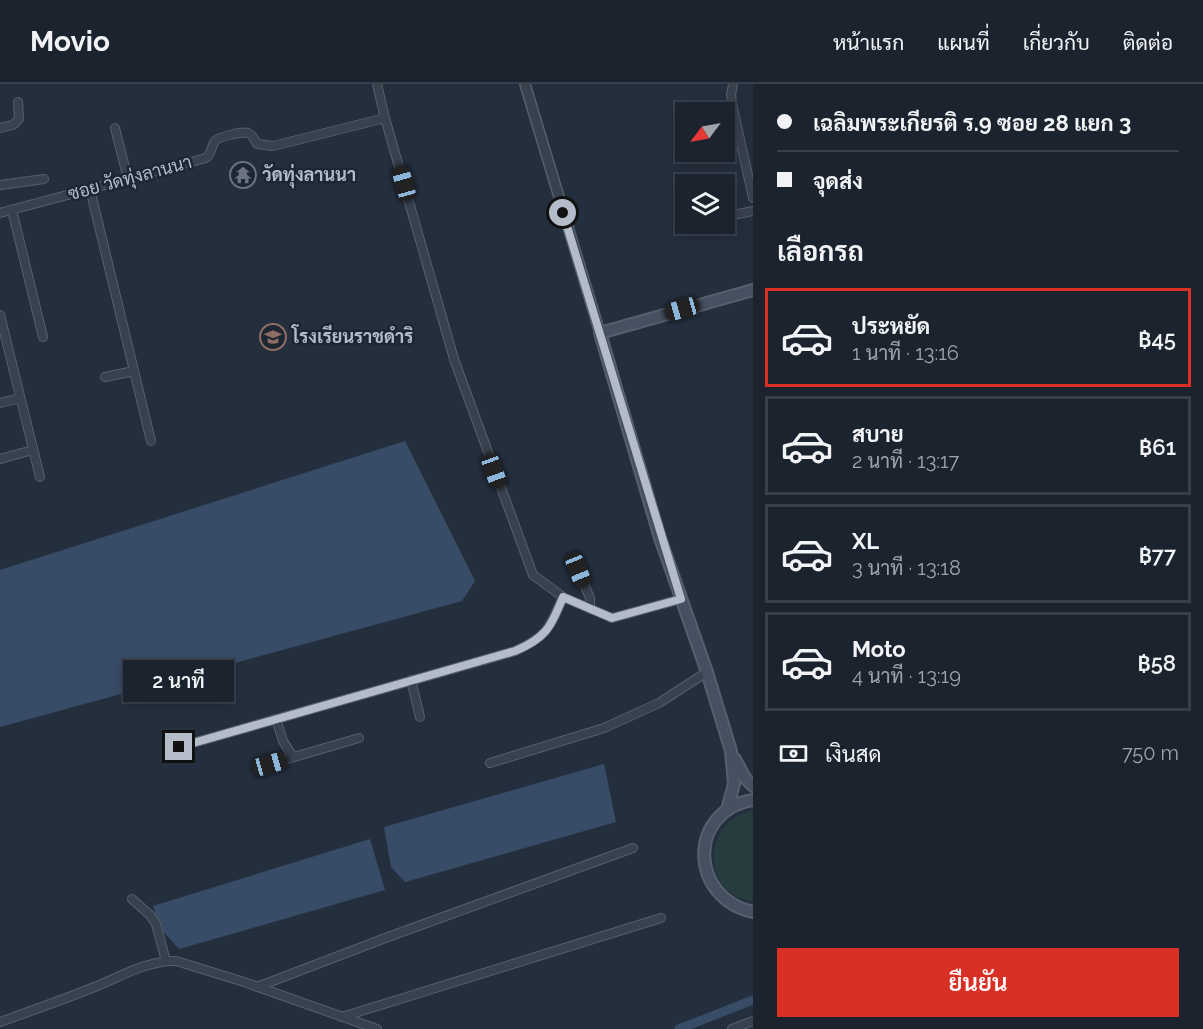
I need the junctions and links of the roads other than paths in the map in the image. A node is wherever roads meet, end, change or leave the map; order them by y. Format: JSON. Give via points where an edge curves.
{"nodes":[{"id":1,"x":377,"y":84,"type":"edge"},
{"id":2,"x":525,"y":84,"type":"edge"},
{"id":3,"x":733,"y":84,"type":"edge"},
{"id":4,"x":18,"y":102,"type":"dead end"},
{"id":5,"x":385,"y":118,"type":"junction"},
{"id":6,"x":0,"y":128,"type":"edge"},
{"id":7,"x":115,"y":128,"type":"dead end"},
{"id":8,"x":44,"y":179,"type":"dead end"},
{"id":9,"x":128,"y":179,"type":"junction"},
{"id":10,"x":0,"y":185,"type":"edge"},
{"id":11,"x":90,"y":189,"type":"junction"},
{"id":12,"x":753,"y":198,"type":"edge"},
{"id":13,"x":12,"y":210,"type":"junction"},
{"id":14,"x":753,"y":211,"type":"edge"},
{"id":15,"x":0,"y":213,"type":"edge"},
{"id":16,"x":735,"y":215,"type":"edge"},
{"id":17,"x":753,"y":290,"type":"edge"},
{"id":18,"x":0,"y":315,"type":"edge"},
{"id":19,"x":600,"y":333,"type":"junction"},
{"id":20,"x":43,"y":337,"type":"dead end"},
{"id":21,"x":4,"y":347,"type":"edge"},
{"id":22,"x":134,"y":370,"type":"junction"},
{"id":23,"x":105,"y":377,"type":"dead end"},
{"id":24,"x":20,"y":398,"type":"junction"},
{"id":25,"x":0,"y":403,"type":"edge"},
{"id":26,"x":151,"y":441,"type":"dead end"},
{"id":27,"x":33,"y":450,"type":"junction"},
{"id":28,"x":0,"y":459,"type":"edge"},
{"id":29,"x":40,"y":477,"type":"dead end"},
{"id":30,"x":578,"y":570,"type":"dead end"},
{"id":31,"x":563,"y":597,"type":"junction"},
{"id":32,"x":681,"y":599,"type":"junction"},
{"id":33,"x":590,"y":609,"type":"junction"},
{"id":34,"x":707,"y":672,"type":"junction"},
{"id":35,"x":411,"y":680,"type":"junction"},
{"id":36,"x":420,"y":717,"type":"dead end"},
{"id":37,"x":276,"y":719,"type":"junction"},
{"id":38,"x":359,"y":738,"type":"dead end"},
{"id":39,"x":179,"y":747,"type":"dead end"},
{"id":40,"x":731,"y":751,"type":"junction"},
{"id":41,"x":293,"y":757,"type":"junction"},
{"id":42,"x":490,"y":763,"type":"dead end"},
{"id":43,"x":270,"y":764,"type":"dead end"},
{"id":44,"x":753,"y":786,"type":"edge"},
{"id":45,"x":753,"y":800,"type":"edge"},
{"id":46,"x":727,"y":810,"type":"junction"},
{"id":47,"x":633,"y":848,"type":"dead end"},
{"id":48,"x":132,"y":899,"type":"dead end"},
{"id":49,"x":753,"y":912,"type":"edge"},
{"id":50,"x":661,"y":918,"type":"dead end"},
{"id":51,"x":166,"y":961,"type":"junction"},
{"id":52,"x":257,"y":987,"type":"junction"},
{"id":53,"x":342,"y":1017,"type":"junction"},
{"id":54,"x":753,"y":1021,"type":"edge"},
{"id":55,"x":0,"y":1022,"type":"edge"},
{"id":56,"x":377,"y":1029,"type":"edge"},
{"id":57,"x":732,"y":1029,"type":"edge"}],
"edges":[{"from":1,"to":5,"type":"street"},
{"from":2,"to":19,"type":"street"},
{"from":3,"to":12,"type":"street","via":[[733,108]]},
{"from":4,"to":6,"type":"street","via":[[19,119]]},
{"from":5,"to":9,"type":"street","name":"ซอย วัดทุ่งลานนา","via":[[273,146],[258,144],[246,133],[224,137],[215,142],[206,158]]},
{"from":5,"to":31,"type":"street","via":[[454,358],[525,555],[533,575]]},
{"from":7,"to":9,"type":"street"},
{"from":8,"to":10,"type":"street"},
{"from":9,"to":11,"type":"street","name":"ซอย วัดทุ่งลานนา"},
{"from":11,"to":13,"type":"street","name":"ซอย วัดทุ่งลานนา"},
{"from":11,"to":22,"type":"street"},
{"from":13,"to":15,"type":"street","name":"ซอย วัดทุ่งลานนา"},
{"from":13,"to":20,"type":"street"},
{"from":14,"to":16,"type":"street"},
{"from":17,"to":19,"type":"main road"},
{"from":18,"to":21,"type":"street"},
{"from":19,"to":32,"type":"main road"},
{"from":21,"to":24,"type":"street"},
{"from":22,"to":23,"type":"street"},
{"from":22,"to":26,"type":"street"},
{"from":24,"to":25,"type":"street"},
{"from":24,"to":27,"type":"street"},
{"from":27,"to":28,"type":"street"},
{"from":27,"to":29,"type":"street"},
{"from":30,"to":33,"type":"street","via":[[590,598]]},
{"from":31,"to":33,"type":"street"},
{"from":31,"to":35,"type":"street","via":[[551,626],[530,644]]},
{"from":32,"to":33,"type":"street","via":[[618,618]]},
{"from":32,"to":34,"type":"main road"},
{"from":34,"to":40,"type":"main road"},
{"from":34,"to":42,"type":"street","via":[[659,703],[604,728]]},
{"from":35,"to":36,"type":"street"},
{"from":35,"to":37,"type":"street"},
{"from":37,"to":39,"type":"street"},
{"from":37,"to":41,"type":"street"},
{"from":38,"to":41,"type":"street"},
{"from":40,"to":44,"type":"main road"},
{"from":40,"to":46,"type":"main road","via":[[734,784]]},
{"from":41,"to":43,"type":"street"},
{"from":45,"to":46,"type":"main road"},
{"from":46,"to":49,"type":"main road","via":[[707,837],[706,870],[724,899]]},
{"from":47,"to":52,"type":"street"},
{"from":48,"to":51,"type":"street","via":[[156,924]]},
{"from":50,"to":53,"type":"street"},
{"from":51,"to":52,"type":"street"},
{"from":51,"to":55,"type":"street"},
{"from":52,"to":53,"type":"street"},
{"from":53,"to":56,"type":"street"},
{"from":54,"to":57,"type":"street"}]}
